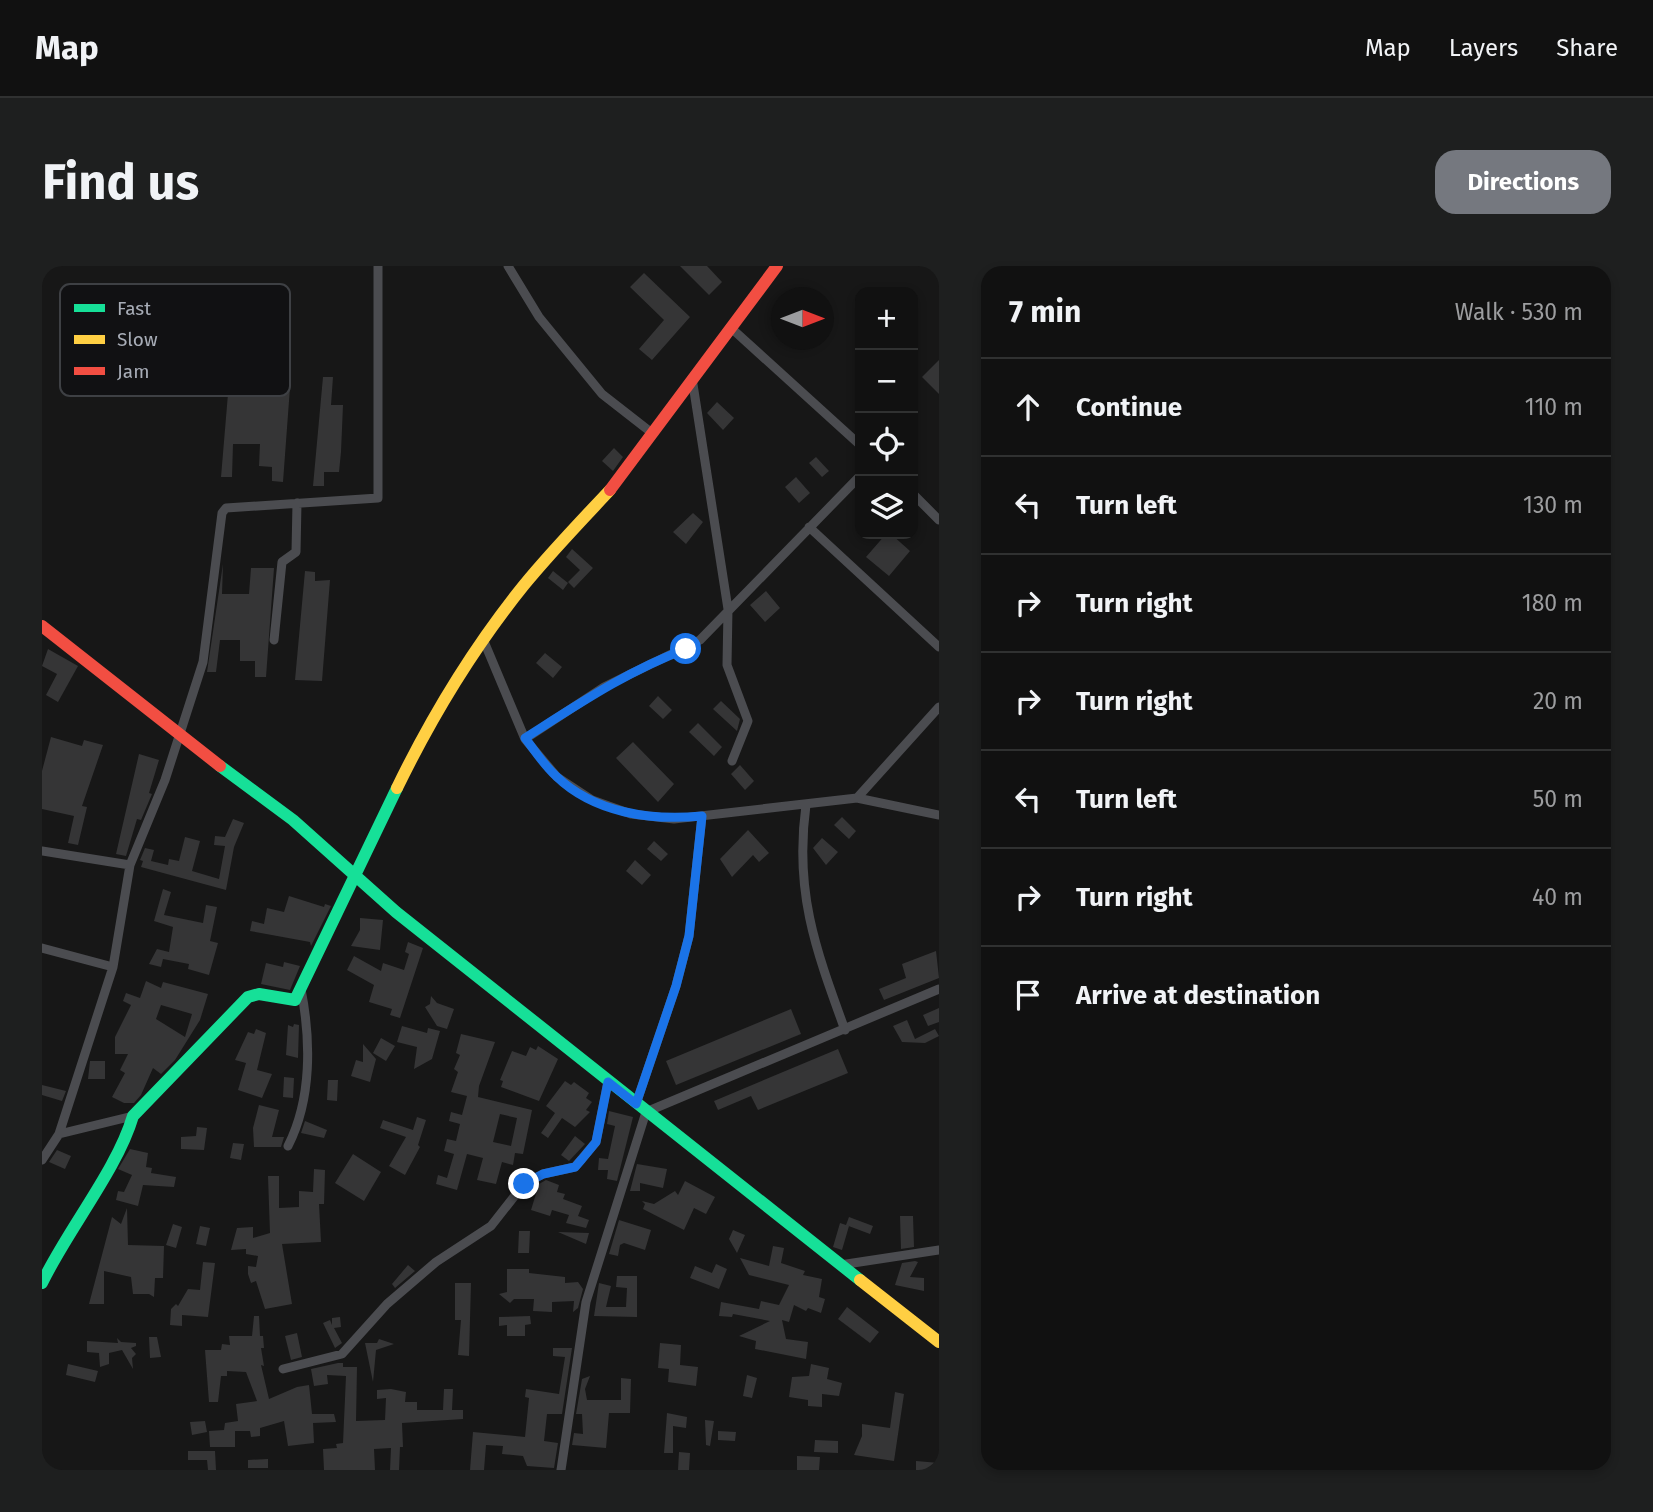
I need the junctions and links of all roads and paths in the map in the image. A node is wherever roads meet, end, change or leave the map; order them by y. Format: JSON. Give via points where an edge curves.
{"nodes":[{"id":1,"x":378,"y":266,"type":"edge"},
{"id":2,"x":508,"y":266,"type":"edge"},
{"id":3,"x":777,"y":266,"type":"edge"},
{"id":4,"x":730,"y":327,"type":"junction"},
{"id":5,"x":692,"y":378,"type":"junction"},
{"id":6,"x":652,"y":433,"type":"junction"},
{"id":7,"x":855,"y":440,"type":"edge"},
{"id":8,"x":855,"y":481,"type":"edge"},
{"id":9,"x":918,"y":499,"type":"edge"},
{"id":10,"x":297,"y":503,"type":"junction"},
{"id":11,"x":939,"y":520,"type":"edge"},
{"id":12,"x":810,"y":527,"type":"junction"},
{"id":13,"x":728,"y":609,"type":"junction"},
{"id":14,"x":42,"y":626,"type":"edge"},
{"id":15,"x":483,"y":639,"type":"junction"},
{"id":16,"x":274,"y":640,"type":"dead end"},
{"id":17,"x":939,"y":647,"type":"edge"},
{"id":18,"x":939,"y":707,"type":"edge"},
{"id":19,"x":180,"y":736,"type":"junction"},
{"id":20,"x":525,"y":738,"type":"junction"},
{"id":21,"x":732,"y":761,"type":"dead end"},
{"id":22,"x":857,"y":798,"type":"junction"},
{"id":23,"x":806,"y":805,"type":"junction"},
{"id":24,"x":939,"y":815,"type":"edge"},
{"id":25,"x":702,"y":816,"type":"junction"},
{"id":26,"x":42,"y":851,"type":"edge"},
{"id":27,"x":130,"y":865,"type":"junction"},
{"id":28,"x":355,"y":875,"type":"junction"},
{"id":29,"x":42,"y":948,"type":"edge"},
{"id":30,"x":113,"y":967,"type":"junction"},
{"id":31,"x":301,"y":989,"type":"junction"},
{"id":32,"x":939,"y":989,"type":"edge"},
{"id":33,"x":845,"y":1030,"type":"junction"},
{"id":34,"x":608,"y":1082,"type":"junction"},
{"id":35,"x":641,"y":1108,"type":"junction"},
{"id":36,"x":133,"y":1115,"type":"junction"},
{"id":37,"x":59,"y":1134,"type":"junction"},
{"id":38,"x":288,"y":1146,"type":"dead end"},
{"id":39,"x":42,"y":1160,"type":"edge"},
{"id":40,"x":939,"y":1250,"type":"edge"},
{"id":41,"x":840,"y":1265,"type":"junction"},
{"id":42,"x":42,"y":1283,"type":"edge"},
{"id":43,"x":939,"y":1342,"type":"edge"},
{"id":44,"x":284,"y":1369,"type":"dead end"},
{"id":45,"x":561,"y":1470,"type":"edge"}],
"edges":[{"from":1,"to":10,"type":"street","via":[[378,498]]},
{"from":2,"to":6,"type":"street","via":[[539,317],[602,394]]},
{"from":3,"to":4,"type":"street"},
{"from":4,"to":5,"type":"street"},
{"from":4,"to":7,"type":"street"},
{"from":5,"to":6,"type":"street"},
{"from":5,"to":13,"type":"street"},
{"from":6,"to":15,"type":"street"},
{"from":8,"to":12,"type":"street"},
{"from":9,"to":11,"type":"street"},
{"from":10,"to":16,"type":"street","via":[[296,552],[282,562]]},
{"from":10,"to":19,"type":"street","via":[[222,513],[203,662]]},
{"from":12,"to":13,"type":"street"},
{"from":12,"to":17,"type":"street"},
{"from":13,"to":20,"type":"street","via":[[693,644],[604,687]]},
{"from":13,"to":21,"type":"street","via":[[727,665],[748,721]]},
{"from":14,"to":19,"type":"street"},
{"from":15,"to":20,"type":"street"},
{"from":15,"to":28,"type":"street","via":[[409,764]]},
{"from":18,"to":22,"type":"street"},
{"from":19,"to":27,"type":"street"},
{"from":19,"to":28,"type":"street","via":[[293,820]]},
{"from":20,"to":25,"type":"street","via":[[557,777],[592,800],[631,814],[674,819]]},
{"from":22,"to":23,"type":"street"},
{"from":22,"to":24,"type":"street"},
{"from":23,"to":25,"type":"street"},
{"from":23,"to":33,"type":"street","via":[[801,871],[806,903]]},
{"from":25,"to":35,"type":"street","via":[[689,936]]},
{"from":26,"to":27,"type":"street"},
{"from":27,"to":30,"type":"street"},
{"from":28,"to":31,"type":"street"},
{"from":28,"to":34,"type":"street"},
{"from":29,"to":30,"type":"street"},
{"from":30,"to":37,"type":"street"},
{"from":31,"to":36,"type":"street","via":[[295,1000],[248,997]]},
{"from":31,"to":38,"type":"street","via":[[307,1023],[306,1088]]},
{"from":32,"to":33,"type":"street"},
{"from":33,"to":35,"type":"street"},
{"from":34,"to":35,"type":"street"},
{"from":34,"to":44,"type":"street","via":[[596,1142],[575,1167],[524,1184],[491,1226],[436,1262],[387,1304],[342,1354]]},
{"from":35,"to":41,"type":"street"},
{"from":35,"to":45,"type":"street","via":[[586,1302]]},
{"from":36,"to":37,"type":"street"},
{"from":36,"to":42,"type":"street","via":[[126,1139],[62,1241]]},
{"from":37,"to":39,"type":"street"},
{"from":40,"to":41,"type":"street"},
{"from":41,"to":43,"type":"street"}]}
